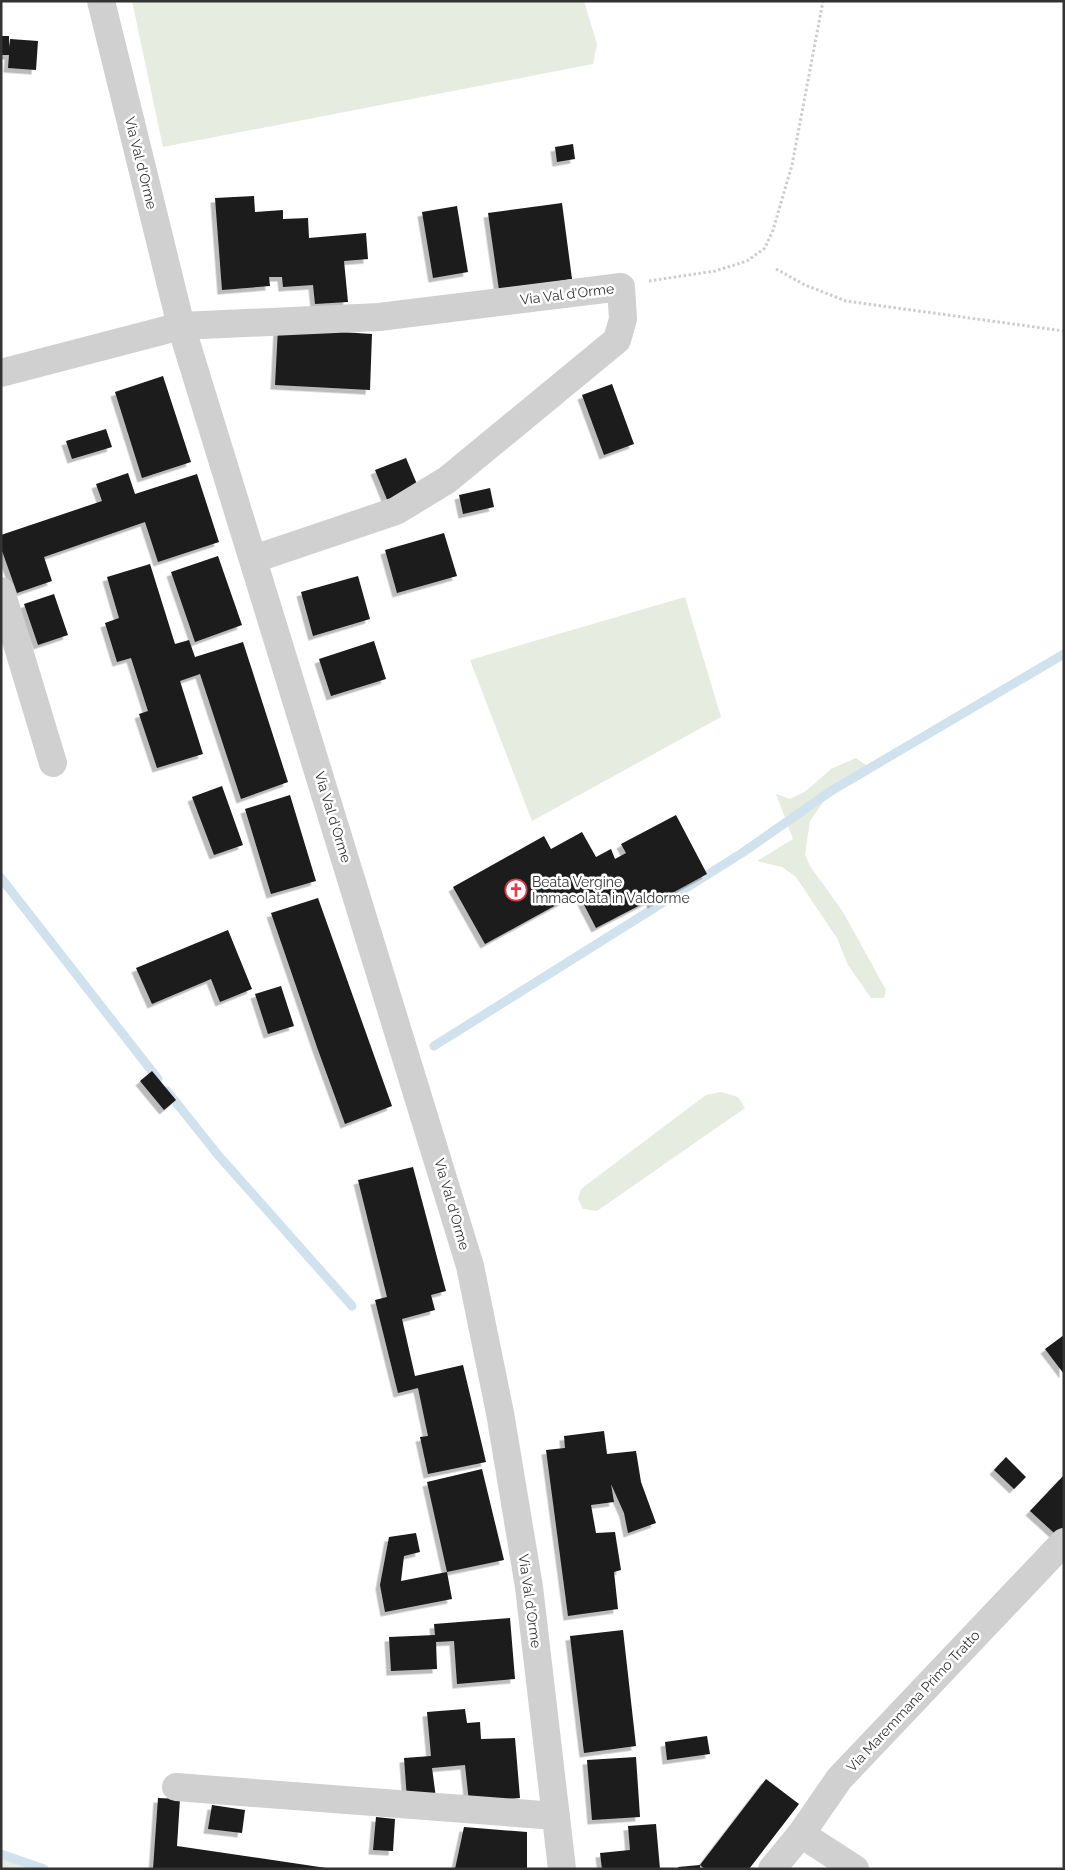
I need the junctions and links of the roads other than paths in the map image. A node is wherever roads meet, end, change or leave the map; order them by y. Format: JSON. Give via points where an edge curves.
{"nodes":[{"id":1,"x":101,"y":1,"type":"edge"},
{"id":2,"x":181,"y":326,"type":"junction"},
{"id":3,"x":1,"y":373,"type":"edge"},
{"id":4,"x":254,"y":559,"type":"junction"},
{"id":5,"x":1,"y":591,"type":"edge"},
{"id":6,"x":53,"y":763,"type":"dead end"},
{"id":7,"x":1064,"y":1542,"type":"edge"},
{"id":8,"x":176,"y":1787,"type":"dead end"},
{"id":9,"x":556,"y":1816,"type":"junction"},
{"id":10,"x":801,"y":1834,"type":"junction"},
{"id":11,"x":562,"y":1869,"type":"edge"},
{"id":12,"x":772,"y":1869,"type":"edge"},
{"id":13,"x":855,"y":1869,"type":"edge"}],
"edges":[{"from":1,"to":2,"type":"street","name":"Via Val d'Orme"},
{"from":2,"to":3,"type":"street"},
{"from":2,"to":4,"type":"street","name":"Via Val d'Orme"},
{"from":2,"to":4,"type":"street","name":"Via Val d'Orme","via":[[379,317],[621,287],[623,319],[617,340],[447,480],[396,512]]},
{"from":4,"to":9,"type":"street","name":"Via Val d'Orme","via":[[470,1266],[500,1413],[529,1587]]},
{"from":5,"to":6,"type":"street"},
{"from":7,"to":10,"type":"street","name":"Via Maremmana Primo Tratto","via":[[839,1779]]},
{"from":8,"to":9,"type":"street"},
{"from":9,"to":11,"type":"street","name":"Via Val d'Orme"},
{"from":10,"to":12,"type":"street","name":"Via Maremmana Primo Tratto"},
{"from":10,"to":13,"type":"street"}]}
